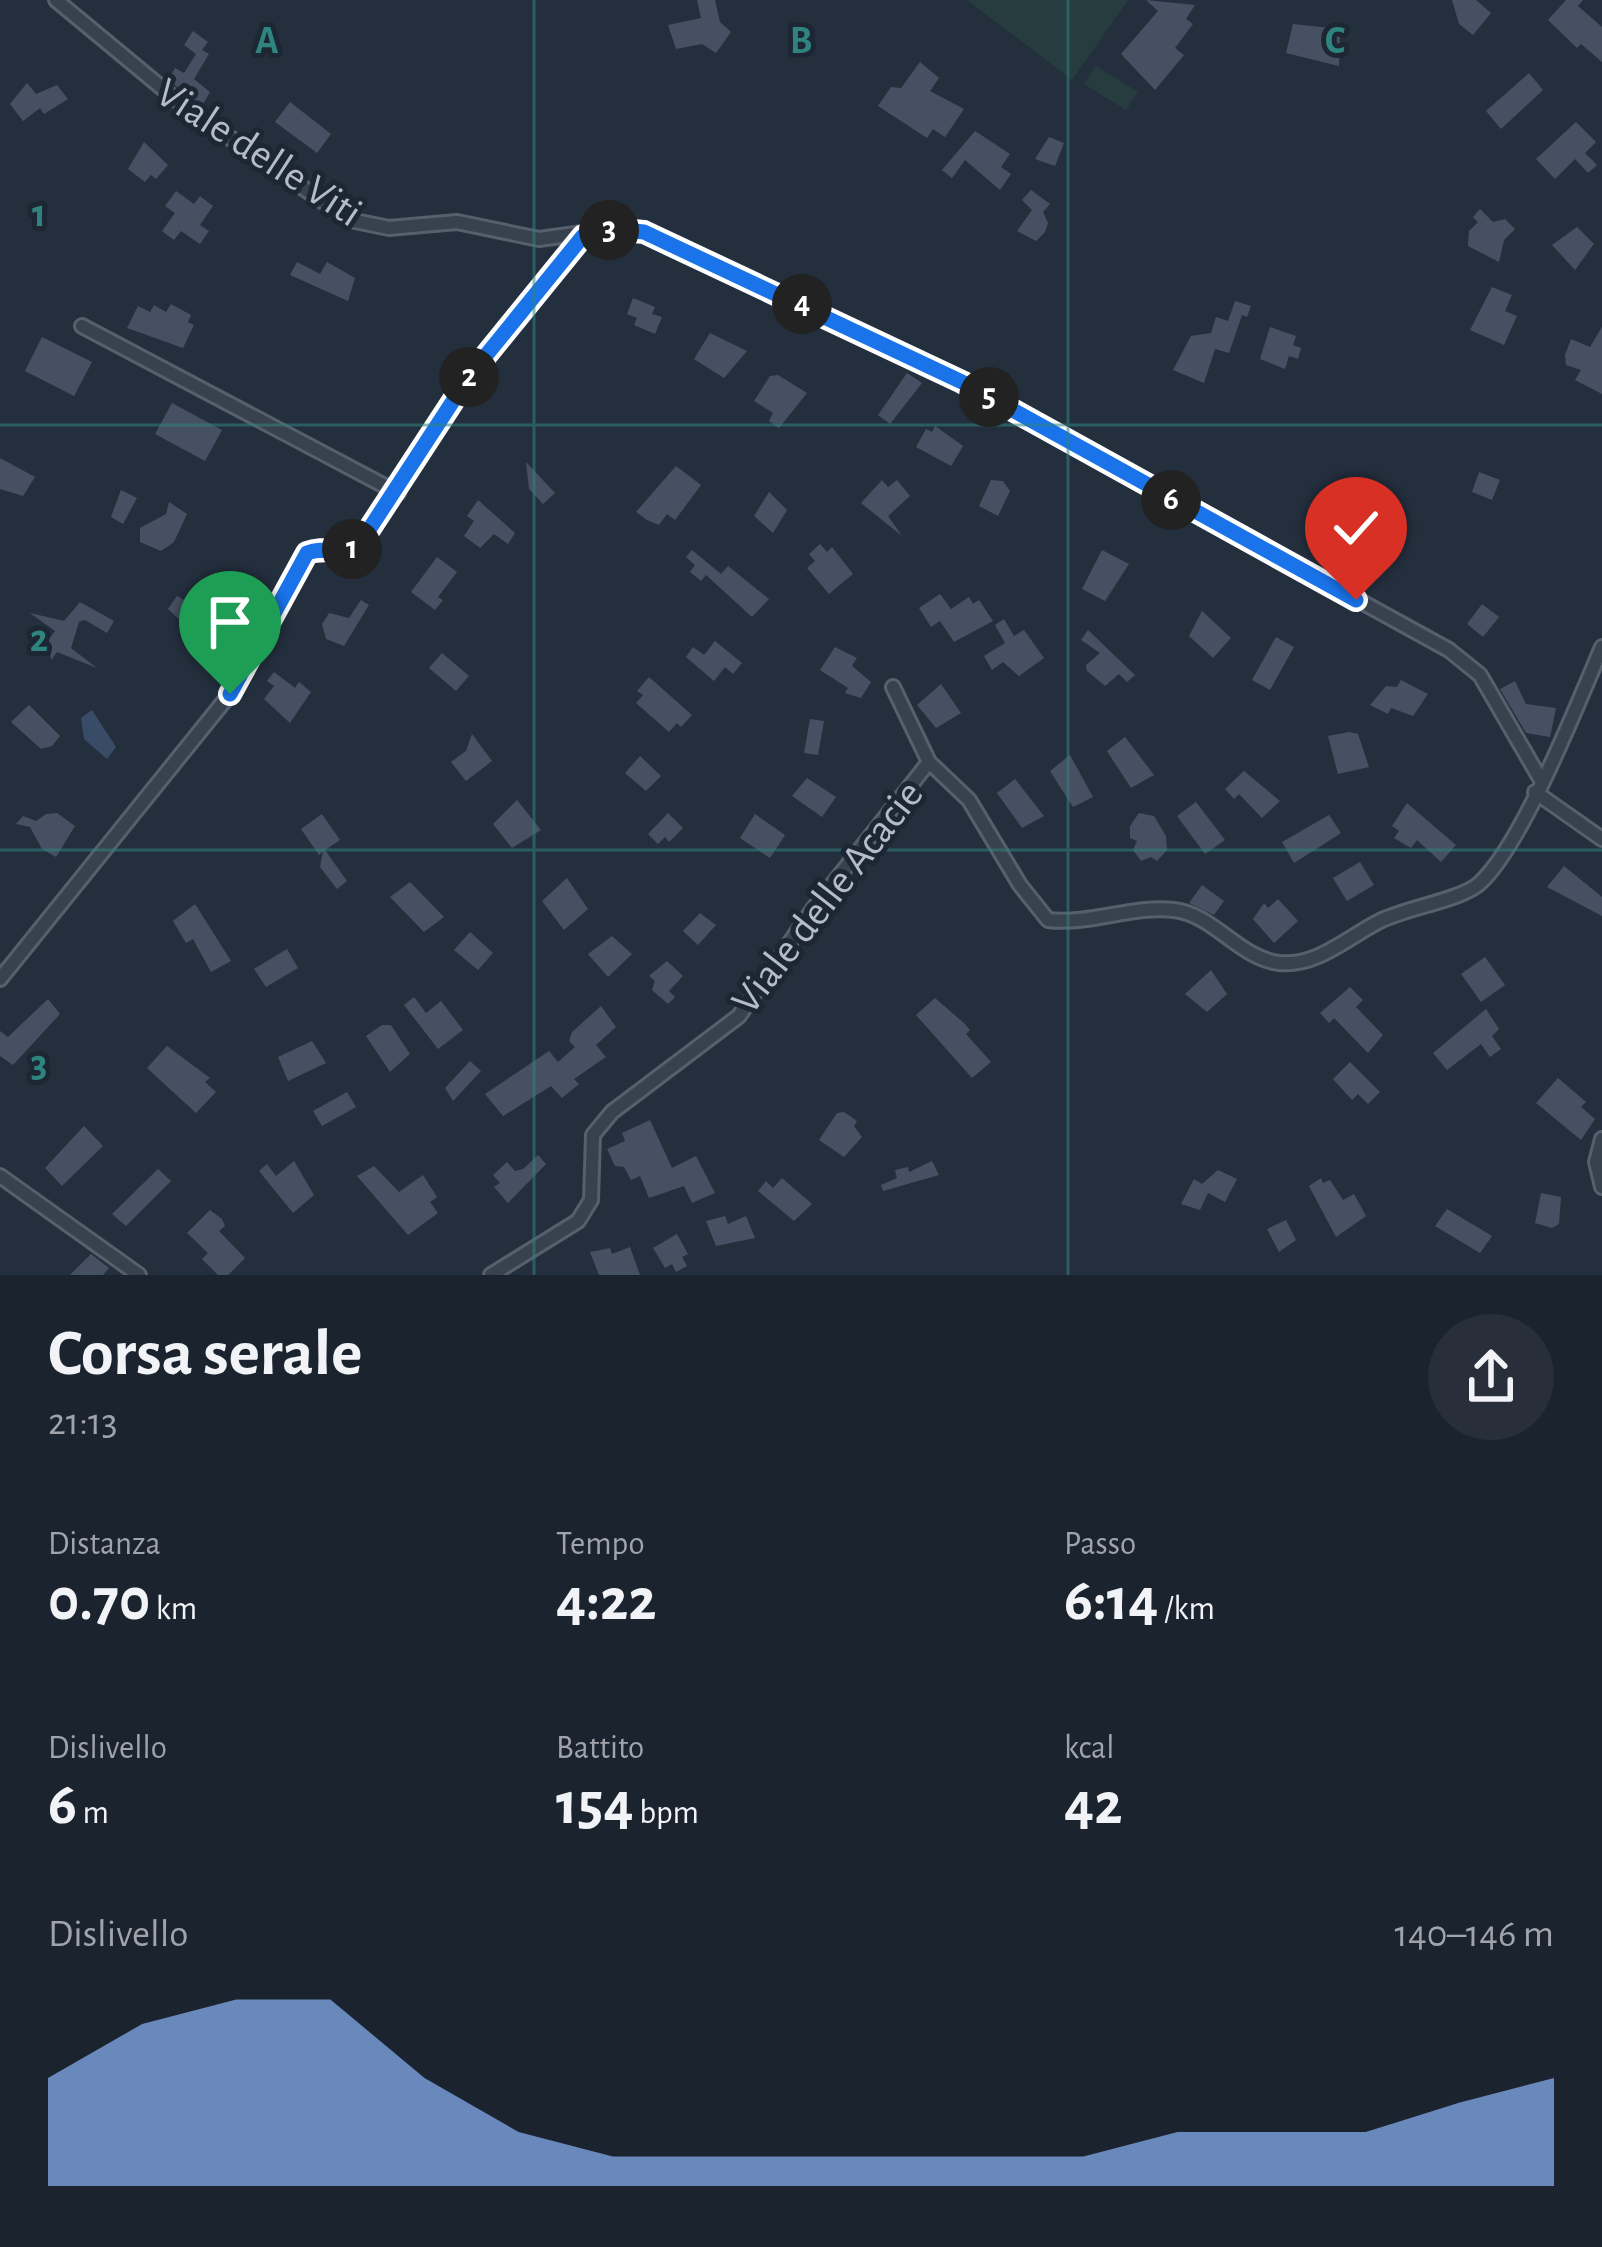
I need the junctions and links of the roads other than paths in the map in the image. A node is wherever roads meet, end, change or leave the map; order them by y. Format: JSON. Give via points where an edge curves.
{"nodes":[{"id":1,"x":56,"y":0,"type":"edge"},
{"id":2,"x":583,"y":236,"type":"junction"},
{"id":3,"x":82,"y":326,"type":"dead end"},
{"id":4,"x":398,"y":493,"type":"junction"},
{"id":5,"x":1602,"y":647,"type":"edge"},
{"id":6,"x":892,"y":688,"type":"dead end"},
{"id":7,"x":929,"y":762,"type":"junction"},
{"id":8,"x":1538,"y":786,"type":"junction"},
{"id":9,"x":1602,"y":839,"type":"edge"},
{"id":10,"x":0,"y":979,"type":"edge"},
{"id":11,"x":1602,"y":1139,"type":"edge"},
{"id":12,"x":0,"y":1176,"type":"edge"},
{"id":13,"x":1602,"y":1187,"type":"edge"},
{"id":14,"x":139,"y":1275,"type":"edge"},
{"id":15,"x":491,"y":1275,"type":"edge"}],
"edges":[{"from":1,"to":2,"type":"street","name":"Viale delle Viti","via":[[184,107],[350,220],[388,228],[457,222],[539,239]]},
{"from":2,"to":4,"type":"street","via":[[470,375]]},
{"from":2,"to":8,"type":"street","name":"Viale delle Viti","via":[[644,232],[752,279],[962,382],[1449,650],[1480,675]]},
{"from":3,"to":4,"type":"street"},
{"from":4,"to":10,"type":"street","via":[[357,548],[307,553],[230,694]]},
{"from":5,"to":8,"type":"street"},
{"from":6,"to":7,"type":"street","name":"Viale delle Acacie"},
{"from":7,"to":8,"type":"street","name":"Viale delle Acacie","via":[[969,800],[1048,920],[1182,910],[1259,959],[1285,964],[1315,959],[1387,917],[1478,886]]},
{"from":7,"to":15,"type":"street","name":"Viale delle Acacie","via":[[739,1016],[593,1135],[590,1201],[578,1221]]},
{"from":8,"to":9,"type":"street"},
{"from":11,"to":13,"type":"street"},
{"from":12,"to":14,"type":"street"}]}
